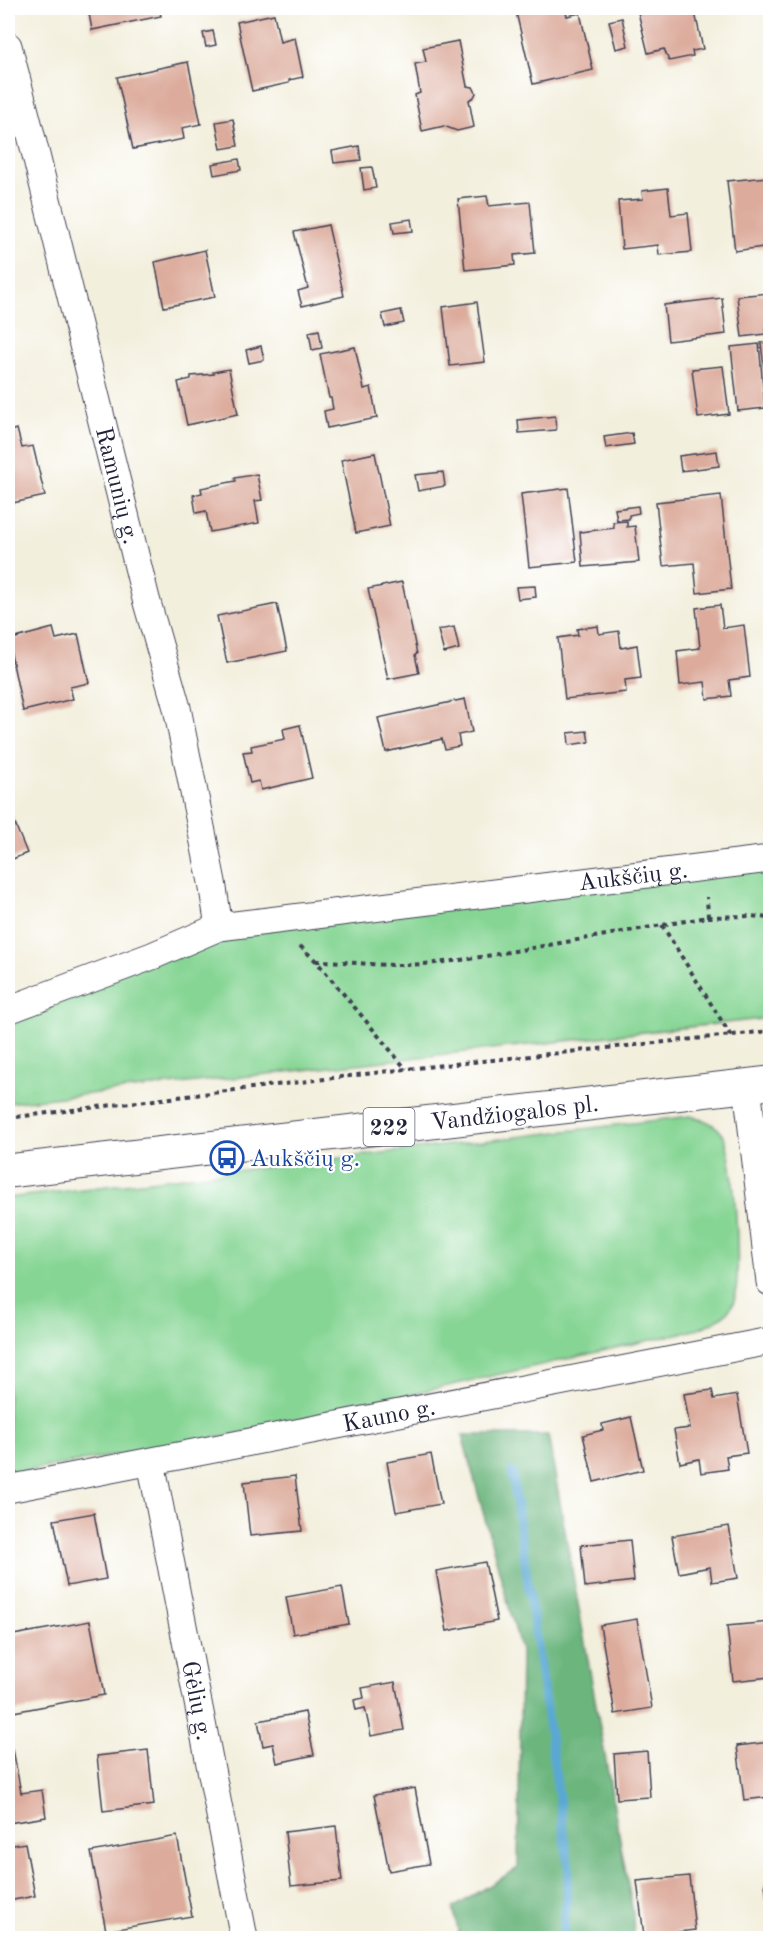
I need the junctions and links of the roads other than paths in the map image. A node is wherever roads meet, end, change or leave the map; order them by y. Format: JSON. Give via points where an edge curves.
{"nodes":[{"id":1,"x":8,"y":46,"type":"edge"},
{"id":2,"x":771,"y":859,"type":"edge"},
{"id":3,"x":219,"y":927,"type":"junction"},
{"id":4,"x":8,"y":1010,"type":"edge"},
{"id":5,"x":759,"y":1085,"type":"edge"},
{"id":6,"x":8,"y":1172,"type":"edge"},
{"id":7,"x":771,"y":1282,"type":"edge"},
{"id":8,"x":771,"y":1341,"type":"edge"},
{"id":9,"x":151,"y":1462,"type":"junction"},
{"id":10,"x":8,"y":1489,"type":"edge"},
{"id":11,"x":244,"y":1938,"type":"edge"}],
"edges":[{"from":1,"to":3,"type":"street","name":"Ramunių g.","via":[[146,599],[177,708]]},
{"from":2,"to":3,"type":"street","name":"Aukščių g."},
{"from":3,"to":4,"type":"street","name":"Aukščių g."},
{"from":5,"to":6,"type":"main road","name":"Vandžiogalos pl.","number":"222"},
{"from":5,"to":7,"type":"street"},
{"from":8,"to":9,"type":"street","name":"Kauno g."},
{"from":9,"to":10,"type":"street","name":"Kauno g."},
{"from":9,"to":11,"type":"street","name":"Gėlių g."}]}
